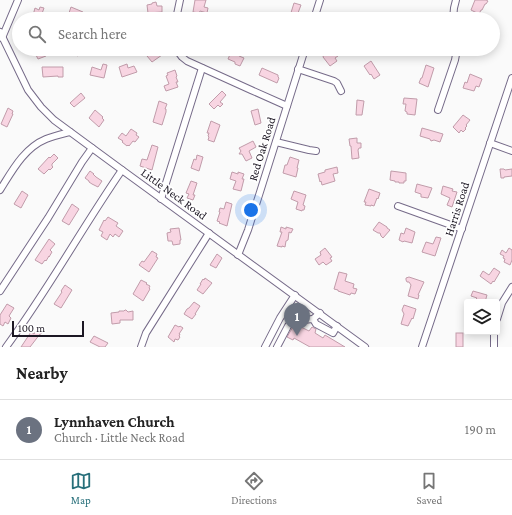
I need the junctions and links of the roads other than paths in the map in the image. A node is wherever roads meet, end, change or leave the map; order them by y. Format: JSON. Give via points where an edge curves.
{"nodes":[{"id":1,"x":18,"y":0,"type":"edge"},
{"id":2,"x":180,"y":0,"type":"edge"},
{"id":3,"x":320,"y":0,"type":"edge"},
{"id":4,"x":456,"y":0,"type":"edge"},
{"id":5,"x":12,"y":12,"type":"edge"},
{"id":6,"x":12,"y":12,"type":"edge"},
{"id":7,"x":177,"y":12,"type":"edge"},
{"id":8,"x":316,"y":12,"type":"edge"},
{"id":9,"x":454,"y":12,"type":"edge"},
{"id":10,"x":1,"y":35,"type":"edge"},
{"id":11,"x":181,"y":56,"type":"edge"},
{"id":12,"x":302,"y":56,"type":"edge"},
{"id":13,"x":455,"y":56,"type":"edge"},
{"id":14,"x":202,"y":68,"type":"junction"},
{"id":15,"x":298,"y":69,"type":"junction"},
{"id":16,"x":512,"y":78,"type":"edge"},
{"id":17,"x":341,"y":91,"type":"dead end"},
{"id":18,"x":287,"y":106,"type":"junction"},
{"id":19,"x":438,"y":110,"type":"dead end"},
{"id":20,"x":70,"y":132,"type":"junction"},
{"id":21,"x":276,"y":142,"type":"junction"},
{"id":22,"x":490,"y":143,"type":"junction"},
{"id":23,"x":92,"y":148,"type":"junction"},
{"id":24,"x":316,"y":151,"type":"dead end"},
{"id":25,"x":512,"y":151,"type":"edge"},
{"id":26,"x":122,"y":170,"type":"junction"},
{"id":27,"x":0,"y":190,"type":"edge"},
{"id":28,"x":161,"y":199,"type":"junction"},
{"id":29,"x":398,"y":206,"type":"dead end"},
{"id":30,"x":462,"y":229,"type":"junction"},
{"id":31,"x":209,"y":233,"type":"junction"},
{"id":32,"x":238,"y":255,"type":"junction"},
{"id":33,"x":512,"y":287,"type":"edge"},
{"id":34,"x":0,"y":291,"type":"edge"},
{"id":35,"x":295,"y":295,"type":"junction"},
{"id":36,"x":500,"y":309,"type":"edge"},
{"id":37,"x":320,"y":313,"type":"junction"},
{"id":38,"x":313,"y":319,"type":"junction"},
{"id":39,"x":337,"y":326,"type":"junction"},
{"id":40,"x":494,"y":335,"type":"edge"},
{"id":41,"x":359,"y":342,"type":"junction"},
{"id":42,"x":6,"y":347,"type":"edge"},
{"id":43,"x":141,"y":347,"type":"edge"},
{"id":44,"x":265,"y":347,"type":"edge"},
{"id":45,"x":277,"y":347,"type":"edge"},
{"id":46,"x":353,"y":347,"type":"edge"},
{"id":47,"x":365,"y":347,"type":"edge"},
{"id":48,"x":422,"y":347,"type":"edge"},
{"id":49,"x":494,"y":347,"type":"edge"}],
"edges":[{"from":1,"to":6,"type":"street"},
{"from":2,"to":7,"type":"street"},
{"from":3,"to":8,"type":"street"},
{"from":4,"to":9,"type":"street"},
{"from":5,"to":10,"type":"street"},
{"from":10,"to":20,"type":"street","name":"Little Neck Road","via":[[34,99]]},
{"from":11,"to":14,"type":"street"},
{"from":12,"to":15,"type":"street","name":"Red Oak Road"},
{"from":13,"to":19,"type":"street"},
{"from":14,"to":18,"type":"street"},
{"from":14,"to":28,"type":"street"},
{"from":15,"to":17,"type":"street","via":[[334,81]]},
{"from":15,"to":18,"type":"street","name":"Red Oak Road"},
{"from":16,"to":22,"type":"street","name":"Harris Road"},
{"from":18,"to":21,"type":"street","name":"Red Oak Road"},
{"from":20,"to":23,"type":"street","name":"Little Neck Road"},
{"from":20,"to":27,"type":"street","via":[[33,146],[16,165]]},
{"from":21,"to":24,"type":"street"},
{"from":21,"to":32,"type":"street","name":"Red Oak Road"},
{"from":22,"to":25,"type":"street"},
{"from":22,"to":30,"type":"street","name":"Harris Road"},
{"from":23,"to":26,"type":"street","name":"Little Neck Road"},
{"from":23,"to":34,"type":"street"},
{"from":26,"to":28,"type":"street","name":"Little Neck Road"},
{"from":26,"to":42,"type":"street","via":[[32,311]]},
{"from":28,"to":31,"type":"street","name":"Little Neck Road"},
{"from":29,"to":30,"type":"street"},
{"from":30,"to":48,"type":"street","name":"Harris Road"},
{"from":31,"to":32,"type":"street","name":"Little Neck Road"},
{"from":31,"to":43,"type":"street","via":[[146,333]]},
{"from":32,"to":35,"type":"street","name":"Little Neck Road"},
{"from":33,"to":36,"type":"street"},
{"from":35,"to":37,"type":"street","name":"Little Neck Road"},
{"from":35,"to":44,"type":"street"},
{"from":37,"to":38,"type":"street"},
{"from":37,"to":39,"type":"street","name":"Little Neck Road"},
{"from":38,"to":39,"type":"street","via":[[316,324],[332,333]]},
{"from":38,"to":45,"type":"street","via":[[292,321]]},
{"from":39,"to":41,"type":"street","name":"Little Neck Road"},
{"from":40,"to":49,"type":"street"},
{"from":41,"to":46,"type":"street"},
{"from":41,"to":47,"type":"street","name":"Little Neck Road"}]}
